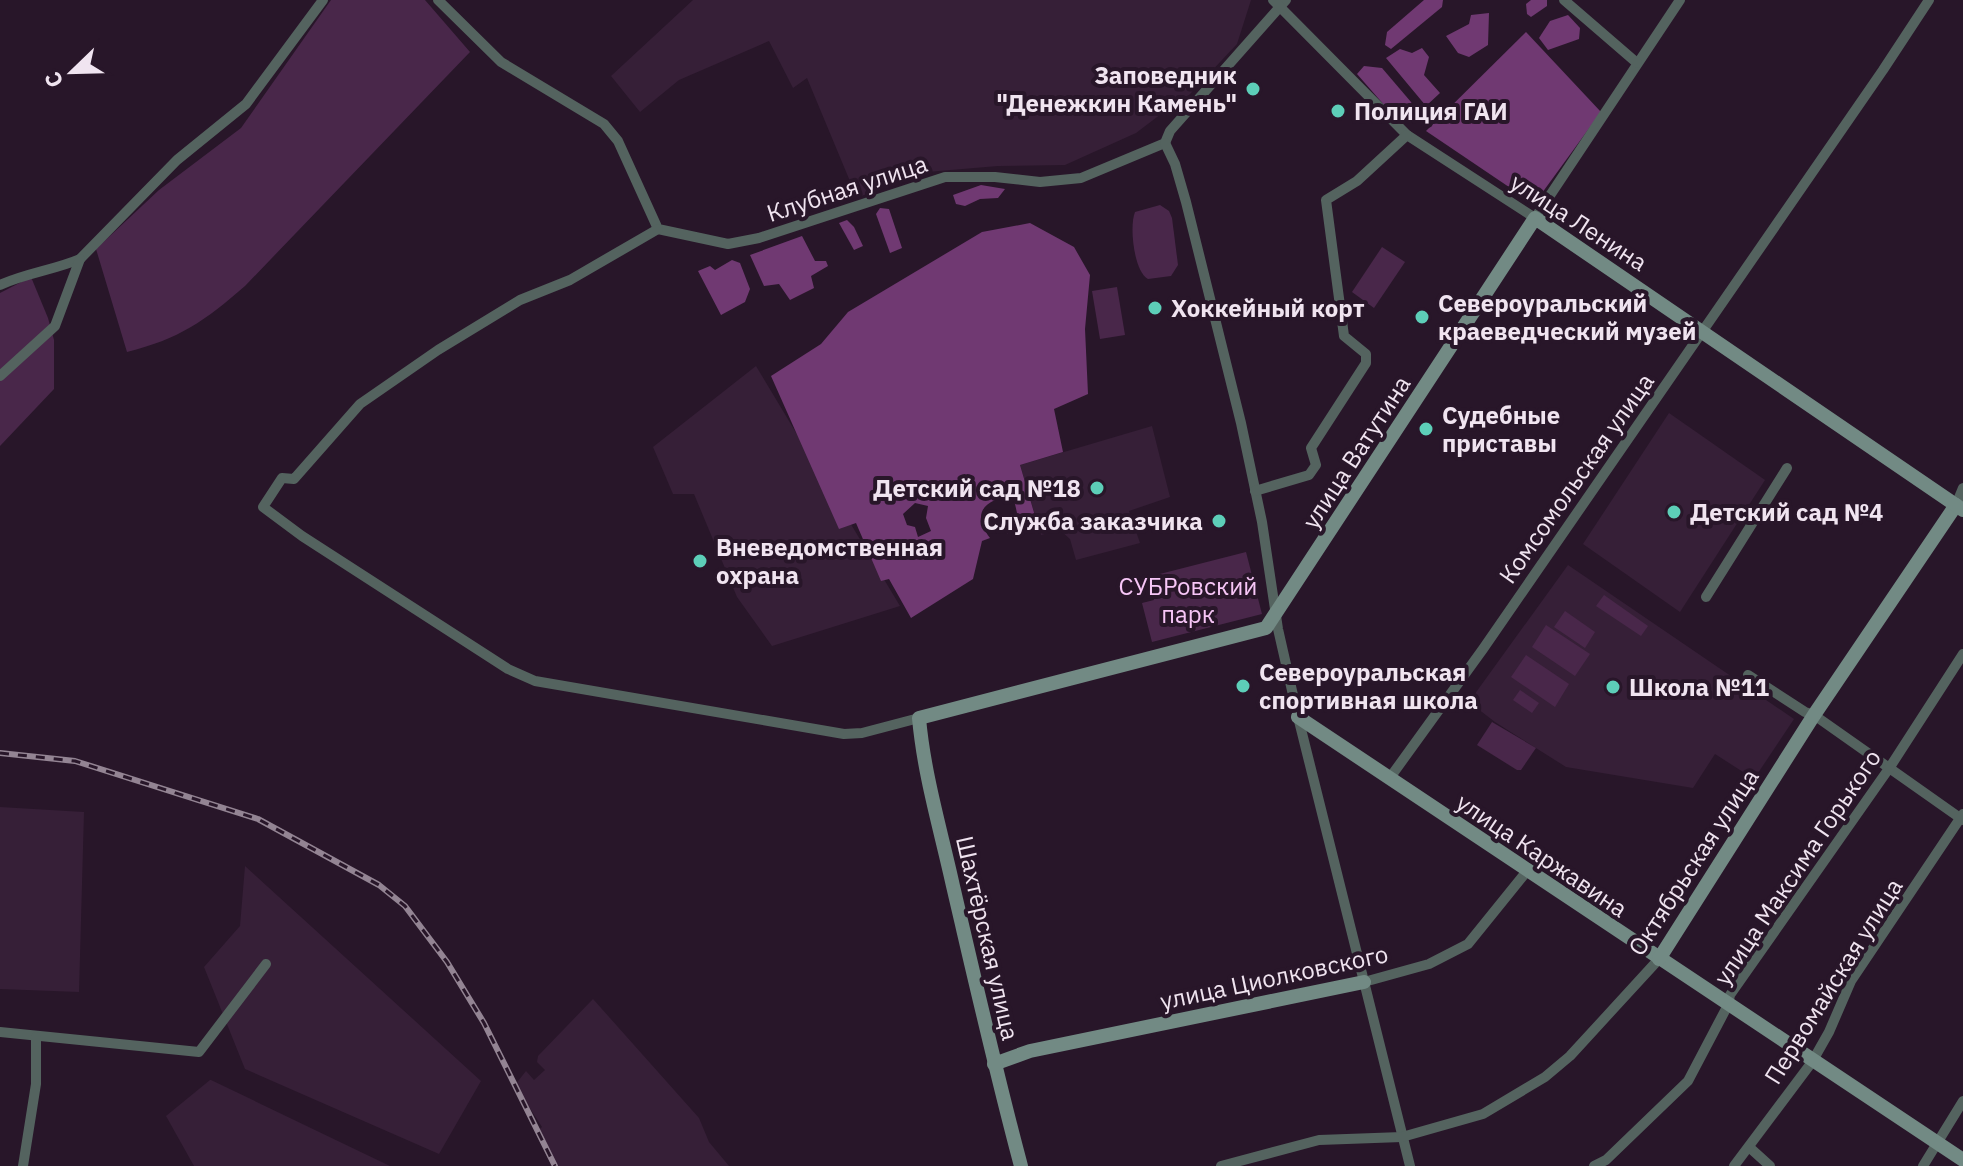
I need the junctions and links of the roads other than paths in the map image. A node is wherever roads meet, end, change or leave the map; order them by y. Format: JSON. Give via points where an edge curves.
{"nodes":[{"id":1,"x":323,"y":0,"type":"edge"},
{"id":2,"x":438,"y":0,"type":"edge"},
{"id":3,"x":1564,"y":0,"type":"edge"},
{"id":4,"x":1680,"y":0,"type":"edge"},
{"id":5,"x":1929,"y":0,"type":"edge"},
{"id":6,"x":1280,"y":2,"type":"edge"},
{"id":7,"x":1637,"y":63,"type":"junction"},
{"id":8,"x":1407,"y":135,"type":"junction"},
{"id":9,"x":1165,"y":143,"type":"junction"},
{"id":10,"x":1535,"y":218,"type":"junction"},
{"id":11,"x":658,"y":229,"type":"junction"},
{"id":12,"x":80,"y":259,"type":"junction"},
{"id":13,"x":0,"y":285,"type":"edge"},
{"id":14,"x":1702,"y":330,"type":"junction"},
{"id":15,"x":0,"y":376,"type":"edge"},
{"id":16,"x":1787,"y":468,"type":"dead end"},
{"id":17,"x":1963,"y":488,"type":"edge"},
{"id":18,"x":1255,"y":491,"type":"junction"},
{"id":19,"x":1960,"y":507,"type":"edge"},
{"id":20,"x":1706,"y":597,"type":"dead end"},
{"id":21,"x":1277,"y":613,"type":"junction"},
{"id":22,"x":1963,"y":654,"type":"edge"},
{"id":23,"x":1748,"y":675,"type":"dead end"},
{"id":24,"x":1814,"y":715,"type":"junction"},
{"id":25,"x":1298,"y":717,"type":"junction"},
{"id":26,"x":919,"y":718,"type":"junction"},
{"id":27,"x":1890,"y":767,"type":"junction"},
{"id":28,"x":1389,"y":779,"type":"junction"},
{"id":29,"x":1962,"y":817,"type":"edge"},
{"id":30,"x":1527,"y":871,"type":"junction"},
{"id":31,"x":1659,"y":959,"type":"junction"},
{"id":32,"x":266,"y":964,"type":"dead end"},
{"id":33,"x":1364,"y":982,"type":"junction"},
{"id":34,"x":1728,"y":1005,"type":"junction"},
{"id":35,"x":0,"y":1032,"type":"edge"},
{"id":36,"x":36,"y":1037,"type":"junction"},
{"id":37,"x":1812,"y":1062,"type":"junction"},
{"id":38,"x":994,"y":1064,"type":"junction"},
{"id":39,"x":1963,"y":1101,"type":"edge"},
{"id":40,"x":1402,"y":1137,"type":"junction"},
{"id":41,"x":1937,"y":1143,"type":"junction"},
{"id":42,"x":1749,"y":1147,"type":"junction"},
{"id":43,"x":1963,"y":1160,"type":"edge"},
{"id":44,"x":23,"y":1166,"type":"edge"},
{"id":45,"x":1021,"y":1166,"type":"edge"},
{"id":46,"x":1221,"y":1166,"type":"edge"},
{"id":47,"x":1410,"y":1166,"type":"edge"},
{"id":48,"x":1594,"y":1166,"type":"edge"},
{"id":49,"x":1734,"y":1166,"type":"edge"},
{"id":50,"x":1770,"y":1166,"type":"edge"},
{"id":51,"x":1923,"y":1166,"type":"edge"}],
"edges":[{"from":1,"to":12,"type":"street","via":[[246,104],[177,160]]},
{"from":2,"to":11,"type":"street","via":[[501,62],[604,124],[618,141]]},
{"from":3,"to":7,"type":"street"},
{"from":4,"to":7,"type":"street","name":"улица Ватутина"},
{"from":5,"to":14,"type":"street","name":"Комсомольская улица"},
{"from":6,"to":8,"type":"street","name":"улица Ленина"},
{"from":6,"to":9,"type":"street"},
{"from":7,"to":10,"type":"street","name":"улица Ватутина"},
{"from":8,"to":10,"type":"street","name":"улица Ленина"},
{"from":8,"to":18,"type":"street","via":[[1357,181],[1326,200],[1344,336],[1366,354],[1366,363],[1311,448],[1316,465],[1309,475]]},
{"from":9,"to":11,"type":"street","name":"Клубная улица","via":[[1081,178],[1040,182],[945,177],[728,244]]},
{"from":9,"to":18,"type":"street","via":[[1186,202]]},
{"from":10,"to":14,"type":"main road","name":"улица Ленина"},
{"from":10,"to":21,"type":"main road","name":"улица Ватутина"},
{"from":11,"to":26,"type":"street","via":[[580,274],[520,300],[360,404],[294,479],[282,478],[263,507],[508,669],[535,681],[844,734]]},
{"from":12,"to":13,"type":"street"},
{"from":12,"to":15,"type":"street","via":[[55,326]]},
{"from":14,"to":19,"type":"main road","name":"улица Ленина"},
{"from":14,"to":28,"type":"street","name":"Комсомольская улица"},
{"from":16,"to":20,"type":"street"},
{"from":17,"to":19,"type":"street","name":"Октябрьская улица"},
{"from":18,"to":21,"type":"street"},
{"from":19,"to":24,"type":"main road","name":"Октябрьская улица"},
{"from":21,"to":25,"type":"street"},
{"from":21,"to":26,"type":"main road","name":"улица Ватутина","via":[[1266,628]]},
{"from":22,"to":27,"type":"street","name":"улица Максима Горького"},
{"from":23,"to":24,"type":"street"},
{"from":24,"to":27,"type":"street"},
{"from":24,"to":31,"type":"main road","name":"Октябрьская улица"},
{"from":25,"to":28,"type":"main road","name":"улица Каржавина"},
{"from":25,"to":33,"type":"street"},
{"from":26,"to":38,"type":"main road","name":"Шахтёрская улица"},
{"from":27,"to":29,"type":"street"},
{"from":27,"to":34,"type":"street","name":"улица Максима Горького"},
{"from":28,"to":30,"type":"main road","name":"улица Каржавина"},
{"from":29,"to":37,"type":"street","name":"Первомайская улица","via":[[1851,981]]},
{"from":30,"to":31,"type":"main road","name":"улица Каржавина"},
{"from":30,"to":33,"type":"street","name":"улица Циолковского","via":[[1468,944],[1429,964]]},
{"from":31,"to":34,"type":"main road","name":"улица Каржавина"},
{"from":31,"to":40,"type":"street","name":"Октябрьская улица","via":[[1545,1077],[1483,1114]]},
{"from":32,"to":36,"type":"street","via":[[199,1052]]},
{"from":33,"to":38,"type":"main road","name":"улица Циолковского","via":[[1030,1051]]},
{"from":33,"to":40,"type":"street"},
{"from":34,"to":37,"type":"main road","name":"улица Каржавина"},
{"from":34,"to":48,"type":"street","name":"улица Максима Горького","via":[[1688,1081]]},
{"from":35,"to":36,"type":"street"},
{"from":36,"to":44,"type":"street","via":[[36,1084]]},
{"from":37,"to":41,"type":"main road","name":"улица Каржавина"},
{"from":37,"to":42,"type":"street","name":"Первомайская улица"},
{"from":38,"to":45,"type":"main road","name":"Шахтёрская улица"},
{"from":39,"to":41,"type":"street"},
{"from":40,"to":46,"type":"street","name":"Октябрьская улица","via":[[1319,1140]]},
{"from":40,"to":47,"type":"street"},
{"from":41,"to":43,"type":"main road","name":"улица Каржавина"},
{"from":41,"to":51,"type":"street"},
{"from":42,"to":49,"type":"street","name":"Первомайская улица"},
{"from":42,"to":50,"type":"street"}]}
